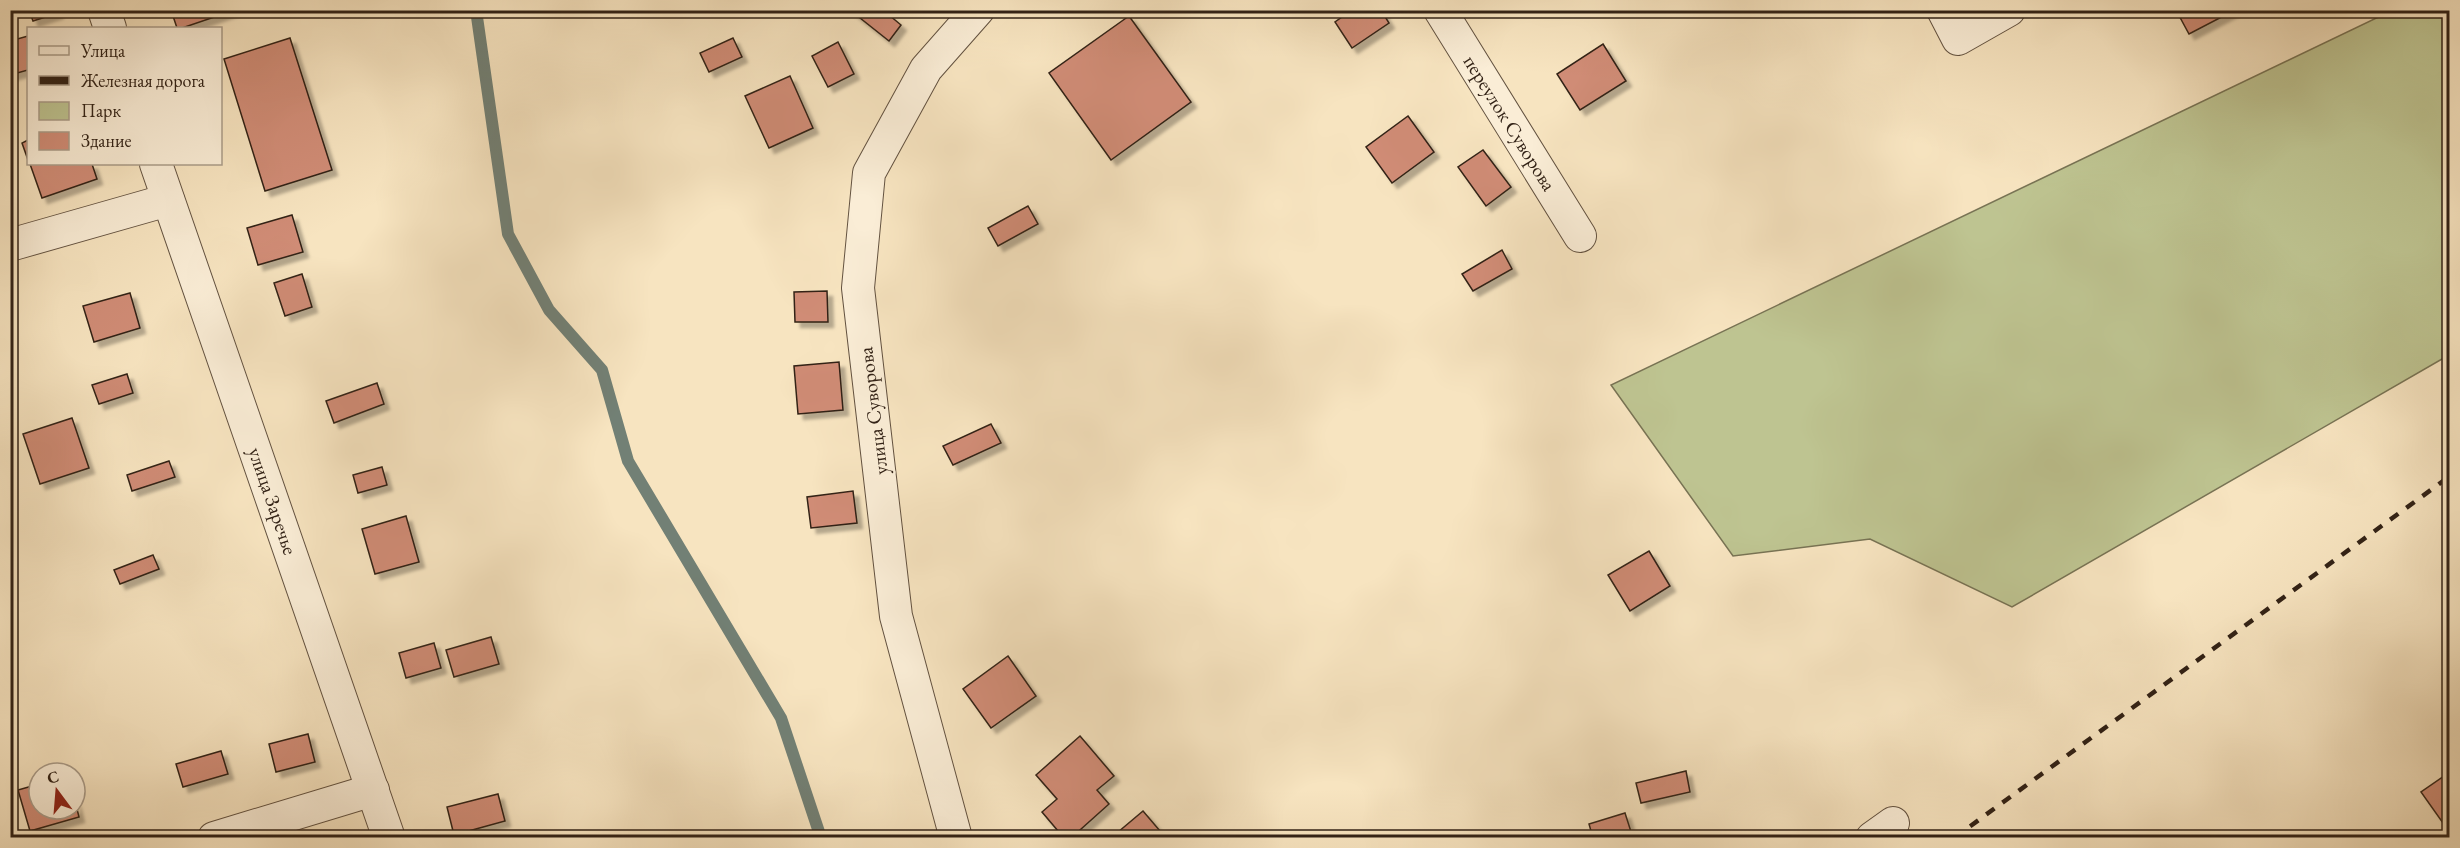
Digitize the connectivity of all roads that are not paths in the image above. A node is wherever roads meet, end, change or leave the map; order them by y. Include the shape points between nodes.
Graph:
1 (104, 10) edge
2 (978, 10) edge
3 (1440, 10) edge
4 (1943, 10) edge
5 (2009, 10) edge
6 (110, 27) edge
7 (156, 165) edge
8 (168, 200) junction
9 (1580, 236) dead end
10 (10, 245) edge
11 (373, 790) junction
12 (214, 837) edge
13 (389, 837) edge
14 (956, 837) edge

1 - 6 street
2 - 14 street, улица Суворова via 926,69 869,173 858,288 896,616
3 - 9 street, переулок Суворова
4 - 5 street via 1958,39
7 - 8 street, улица Заречье
8 - 10 street
8 - 11 street, улица Заречье
11 - 12 street
11 - 13 street, улица Заречье

